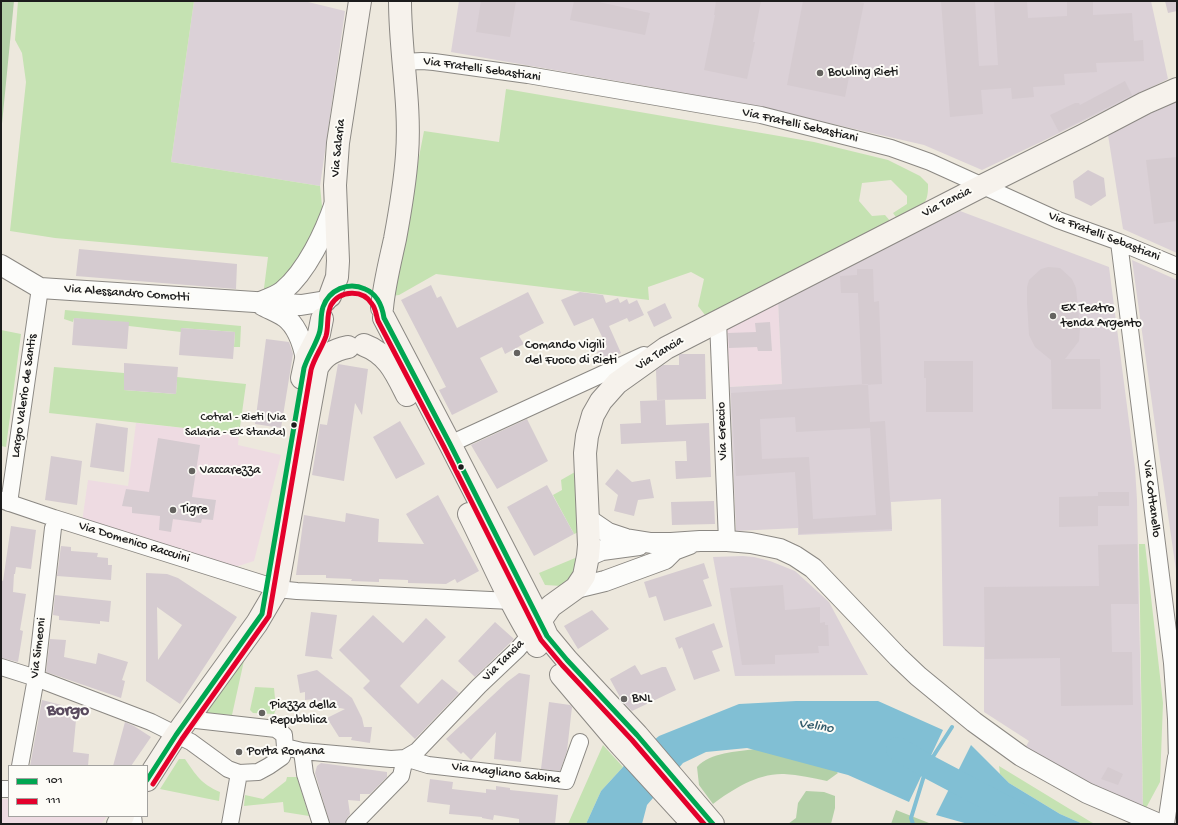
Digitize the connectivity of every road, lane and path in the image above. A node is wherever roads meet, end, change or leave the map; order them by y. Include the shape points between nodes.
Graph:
1 (360, 1) edge
2 (400, 1) edge
3 (403, 62) junction
4 (1177, 89) edge
5 (982, 186) junction
6 (336, 199) junction
7 (1119, 242) junction
8 (1, 265) edge
9 (1177, 266) edge
10 (40, 288) junction
11 (259, 303) junction
12 (326, 305) junction
13 (383, 313) junction
14 (718, 321) junction
15 (356, 346) junction
16 (666, 348) junction
17 (306, 359) junction
18 (450, 444) junction
19 (5, 501) edge
20 (589, 520) junction
21 (53, 528) dead end
22 (700, 541) junction
23 (727, 541) junction
24 (651, 543) junction
25 (588, 556) junction
26 (272, 587) junction
27 (576, 588) junction
28 (518, 595) junction
29 (535, 628) junction
30 (1, 667) edge
31 (36, 678) junction
32 (182, 727) junction
33 (580, 742) dead end
34 (285, 747) junction
35 (302, 751) junction
36 (405, 758) junction
37 (1177, 759) edge
38 (20, 765) edge
39 (239, 773) junction
40 (148, 778) edge
41 (704, 822) edge
42 (230, 824) edge
43 (322, 824) edge
44 (354, 824) edge
45 (1159, 824) edge
46 (1166, 824) edge

1 - 6 main road, Via Salaria via 338,143
2 - 3 main road
3 - 5 street, Via Fratelli Sebastiani via 434,62 528,75 762,115 891,148 930,162
3 - 13 main road via 408,118 407,158 400,215 386,278
4 - 5 main road, Via Tancia
5 - 7 street, Via Fratelli Sebastiani via 1058,220
5 - 14 main road, Via Tancia
6 - 11 street via 321,238 296,277 282,292
6 - 12 main road, Via Salaria via 338,261 336,277
7 - 9 street, Via Fratelli Sebastiani
7 - 37 street, Via Cottanello via 1172,663
8 - 10 street, Via Alessandro Comotti
10 - 11 street, Via Alessandro Comotti
10 - 19 street, Largo Valerio de Santis
11 - 12 street, Via Alessandro Comotti
11 - 17 street via 286,318 303,345
12 - 13 main road via 337,290 346,286 360,287 372,292 378,299
12 - 15 main road via 324,327 328,334 341,345
12 - 17 main road, Via Salaria via 319,334
13 - 15 main road via 382,326 378,334 371,341
13 - 18 main road
14 - 16 main road, Via Tancia
14 - 23 street, Via Greccio
15 - 26 main road, Via Salaria via 337,350 328,355 317,368
15 - 28 main road via 379,353 394,369 458,490
16 - 18 street via 637,358
16 - 20 main road, Via Tancia via 616,383 592,415 585,453
17 - 26 main road, Via Salaria
18 - 28 main road
19 - 26 street, Via Domenico Raccuini
20 - 24 street via 608,533
20 - 25 main road, Via Tancia
21 - 31 street, Via Simeoni
22 - 23 street
22 - 24 street
22 - 27 street via 674,550 665,559 605,581
23 - 45 street via 751,542 780,549 795,556 813,568 898,657 980,726 1029,761 1087,793
24 - 25 street via 602,550
25 - 27 main road, Via Tancia via 584,576
26 - 28 street, Via Domenico Raccuini via 297,591
26 - 32 main road, Via Salaria via 262,614
27 - 28 main road via 543,595
27 - 29 main road, Via Tancia via 551,606
28 - 29 main road
29 - 36 street, Via Tancia via 517,650 417,751
29 - 41 main road via 541,652 621,732
30 - 31 street
31 - 32 street via 152,722
31 - 38 street, Via Simeoni
32 - 34 street via 276,729 284,735
32 - 39 street via 191,742 228,769
32 - 40 main road, Via Salaria
33 - 36 street, Via Magliano Sabina via 566,781 428,765
34 - 35 street
34 - 39 street via 282,757 269,766 258,772
35 - 36 street
35 - 43 street via 305,774
36 - 44 street via 401,776
37 - 46 street, Via Cottanello
39 - 42 street

